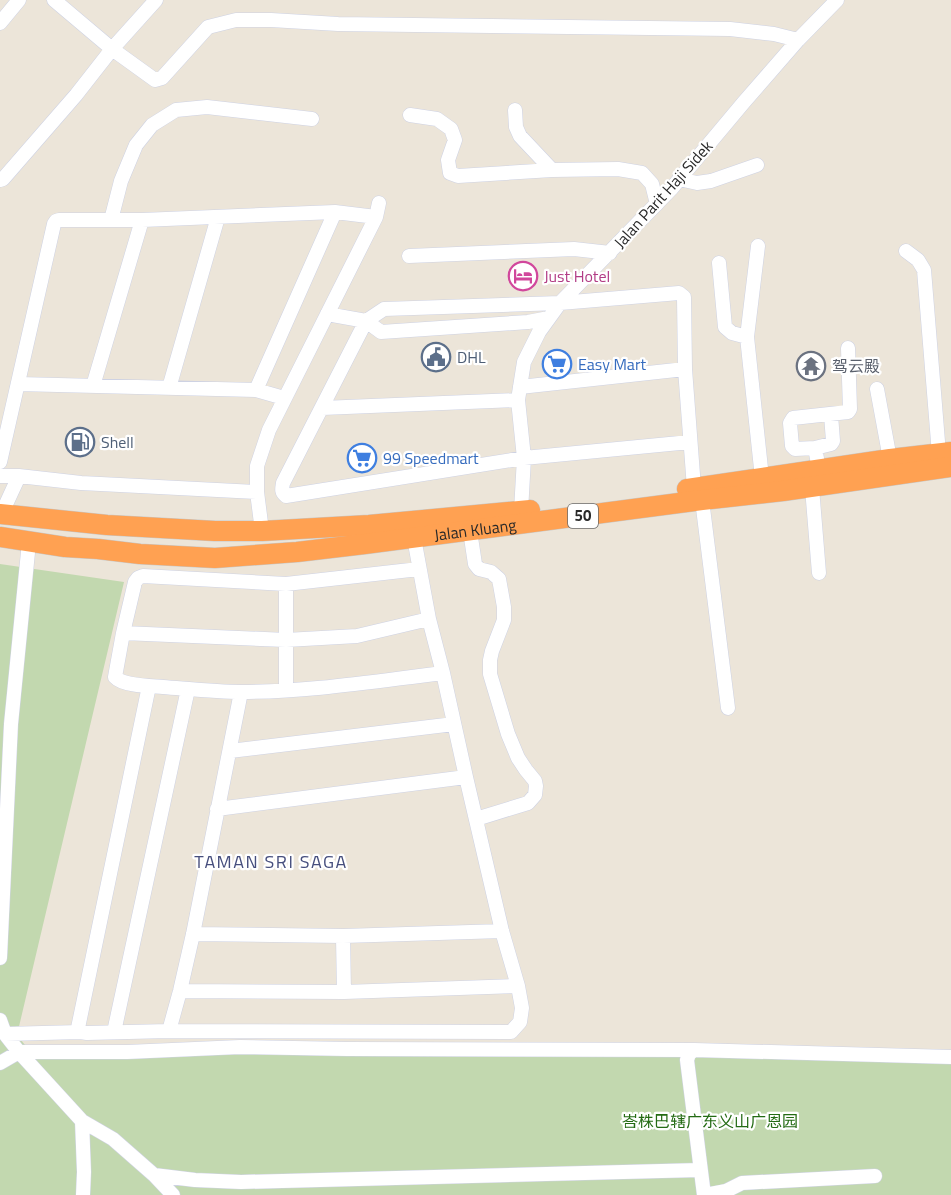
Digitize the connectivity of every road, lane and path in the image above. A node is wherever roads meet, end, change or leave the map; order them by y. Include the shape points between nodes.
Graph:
1 (20, 0) edge
2 (54, 0) edge
3 (156, 0) edge
4 (837, 0) edge
5 (0, 23) edge
6 (798, 40) junction
7 (111, 49) junction
8 (515, 110) dead end
9 (410, 115) dead end
10 (312, 118) dead end
11 (757, 165) dead end
12 (552, 170) junction
13 (679, 179) junction
14 (0, 180) edge
15 (379, 203) dead end
16 (657, 204) junction
17 (335, 212) junction
18 (218, 217) junction
19 (376, 217) junction
20 (111, 220) junction
21 (142, 220) junction
22 (758, 246) dead end
23 (906, 251) dead end
24 (610, 253) junction
25 (409, 256) dead end
26 (719, 263) dead end
27 (560, 303) junction
28 (327, 314) junction
29 (549, 318) junction
30 (366, 321) junction
31 (747, 337) junction
32 (848, 348) dead end
33 (685, 369) junction
34 (18, 384) junction
35 (93, 386) junction
36 (169, 388) junction
37 (878, 389) dead end
38 (256, 390) junction
39 (519, 394) junction
40 (284, 398) junction
41 (322, 408) junction
42 (831, 415) junction
43 (690, 442) junction
44 (815, 448) junction
45 (524, 458) junction
46 (947, 458) edge
47 (890, 459) junction
48 (0, 462) edge
49 (819, 469) junction
50 (0, 476) edge
51 (19, 476) junction
52 (762, 478) junction
53 (812, 488) junction
54 (257, 492) junction
55 (698, 494) junction
56 (521, 511) junction
57 (0, 514) edge
58 (74, 522) junction
59 (214, 531) junction
60 (262, 531) junction
61 (470, 531) junction
62 (0, 537) edge
63 (414, 538) junction
64 (29, 542) junction
65 (65, 547) junction
66 (170, 557) junction
67 (215, 558) junction
68 (419, 568) junction
69 (819, 573) dead end
70 (166, 578) junction
71 (286, 584) junction
72 (429, 619) junction
73 (123, 633) junction
74 (286, 640) junction
75 (443, 673) junction
76 (149, 686) junction
77 (188, 689) junction
78 (286, 690) junction
79 (241, 692) junction
80 (728, 708) dead end
81 (454, 724) junction
82 (230, 751) junction
83 (466, 777) junction
84 (217, 809) junction
85 (476, 819) junction
86 (502, 931) junction
87 (193, 934) junction
88 (343, 936) junction
89 (0, 958) edge
90 (518, 986) junction
91 (180, 991) junction
92 (344, 992) junction
93 (0, 1020) edge
94 (169, 1031) junction
95 (80, 1032) junction
96 (114, 1032) junction
97 (5, 1034) junction
98 (694, 1050) junction
99 (19, 1052) junction
100 (951, 1057) edge
101 (0, 1064) edge
102 (82, 1121) junction
103 (700, 1170) junction
104 (154, 1175) junction
105 (875, 1176) dead end
106 (83, 1195) edge
107 (173, 1195) edge
108 (704, 1195) edge

1 - 5 street
2 - 7 street
3 - 7 street
4 - 6 street, Jalan Parit Haji Sidek
6 - 7 street via 774,33 730,29 236,20 208,27 162,78 155,80
6 - 13 street, Jalan Parit Haji Sidek
7 - 14 street via 76,95
8 - 12 street via 520,136
9 - 12 street via 436,120 451,129 455,140 448,160 450,173 458,176
10 - 20 street via 207,107 176,110 152,125 135,145
11 - 13 street via 711,181
12 - 16 street via 618,169 642,173 652,184
13 - 16 street, Jalan Parit Haji Sidek
15 - 19 street
16 - 24 street, Jalan Parit Haji Sidek
17 - 18 street
17 - 19 street
17 - 38 street
18 - 21 street
18 - 36 street
19 - 28 street
20 - 21 street
20 - 34 street via 59,220 54,224
21 - 35 street
22 - 31 street
23 - 46 street via 924,270
24 - 25 street via 574,249
24 - 27 street, Jalan Parit Haji Sidek
26 - 31 street via 726,327
27 - 29 street, Jalan Parit Haji Sidek
27 - 30 street via 384,309
27 - 33 street via 679,294 684,297
28 - 30 street
28 - 40 street
29 - 30 street via 381,332
29 - 39 street, Jalan Parit Haji Sidek via 524,362
30 - 41 street
31 - 52 street
32 - 42 street via 850,409
33 - 39 street
33 - 43 street
34 - 35 street
34 - 48 street
35 - 36 street
36 - 38 street
37 - 47 street
38 - 40 street
39 - 41 street
39 - 45 street, Jalan Parit Haji Sidek
40 - 54 street via 257,466
41 - 45 street via 283,483 286,496
42 - 44 street via 833,441
42 - 44 street via 793,418 790,423 795,449
43 - 45 street
43 - 55 street
44 - 49 street
45 - 56 street, Jalan Parit Haji Sidek
46 - 47 highway, Jalan Kluang / 50
46 - 53 highway, Jalan Kluang / 50
47 - 49 highway, Jalan Kluang / 50
49 - 52 highway, Jalan Kluang / 50
50 - 51 street
51 - 54 street via 92,484
51 - 57 street
52 - 55 highway, Jalan Kluang / 50
53 - 55 highway, Jalan Kluang / 50
53 - 69 street
54 - 60 street
55 - 56 highway, Jalan Kluang / 50
55 - 61 highway, Jalan Kluang / 50
55 - 80 street
56 - 60 highway, Jalan Kluang / 50
57 - 58 highway, Jalan Kluang / 50
58 - 59 highway, Jalan Kluang / 50
58 - 65 highway via 87,530 86,535
59 - 60 highway, Jalan Kluang / 50
59 - 67 highway via 204,536 199,549
61 - 63 highway, Jalan Kluang / 50
61 - 85 street via 475,564 499,579 504,607 490,674 508,734 536,786 528,803
62 - 64 highway, Jalan Kluang / 50
63 - 67 highway, Jalan Kluang / 50
63 - 68 street
64 - 65 highway, Jalan Kluang / 50
64 - 89 street via 11,724
65 - 66 highway, Jalan Kluang / 50
66 - 67 highway, Jalan Kluang / 50
66 - 70 street
68 - 71 street
68 - 72 street
70 - 71 street
70 - 73 street via 138,578
71 - 74 street
72 - 74 street via 357,636
72 - 75 street
73 - 74 street
73 - 76 street via 115,677
74 - 78 street
75 - 78 street
75 - 81 street
76 - 77 street
76 - 95 street
77 - 79 street
77 - 96 street
78 - 79 street
79 - 82 street
81 - 82 street
81 - 83 street
82 - 84 street
83 - 84 street
83 - 85 street
84 - 87 street
85 - 86 street
86 - 88 street
86 - 90 street
87 - 88 street
87 - 91 street
88 - 92 street
90 - 92 street
90 - 94 street via 520,1022 511,1032
91 - 92 street
91 - 94 street
93 - 97 street
94 - 96 street
95 - 96 street
95 - 97 street
97 - 99 street
98 - 99 street via 240,1047
98 - 100 street
98 - 103 street via 687,1060
99 - 101 street
99 - 102 street
102 - 104 street via 113,1139
102 - 106 street
103 - 104 street via 241,1182
103 - 108 street
104 - 107 street
105 - 108 street via 742,1183

